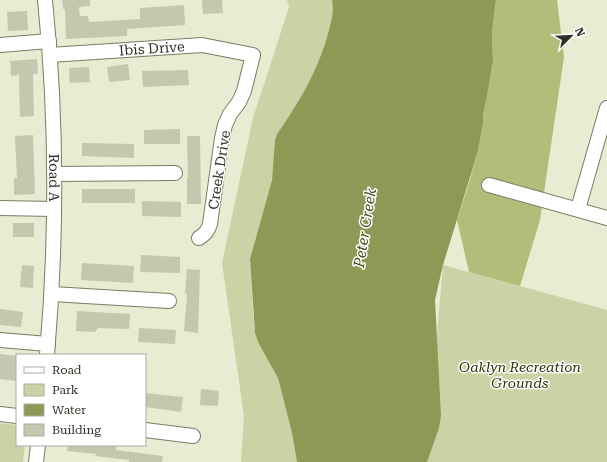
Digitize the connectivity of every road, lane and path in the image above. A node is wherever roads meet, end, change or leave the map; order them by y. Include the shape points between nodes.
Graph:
1 (45, 0) edge
2 (49, 41) junction
3 (0, 45) edge
4 (50, 55) junction
5 (253, 55) joint
6 (607, 108) edge
7 (175, 173) dead end
8 (54, 174) junction
9 (489, 185) dead end
10 (0, 208) edge
11 (54, 209) junction
12 (578, 209) junction
13 (607, 218) edge
14 (199, 238) dead end
15 (52, 294) junction
16 (169, 301) dead end
17 (0, 340) edge
18 (48, 350) edge
19 (0, 414) edge
20 (16, 416) edge
21 (146, 430) edge
22 (193, 436) dead end
23 (38, 446) edge
24 (36, 462) edge

1 - 2 street, Road A
2 - 3 street
2 - 4 street, Road A
4 - 5 street, Ibis Drive via 202,45
4 - 8 street, Road A
5 - 14 street, Creek Drive via 244,91 225,125 210,224 204,235
6 - 12 street
7 - 8 street
8 - 11 street, Road A
9 - 12 street
10 - 11 street
11 - 15 street, Road A
12 - 13 street
15 - 16 street
15 - 18 street, Road A
17 - 18 street
19 - 20 street
21 - 22 street
23 - 24 street

